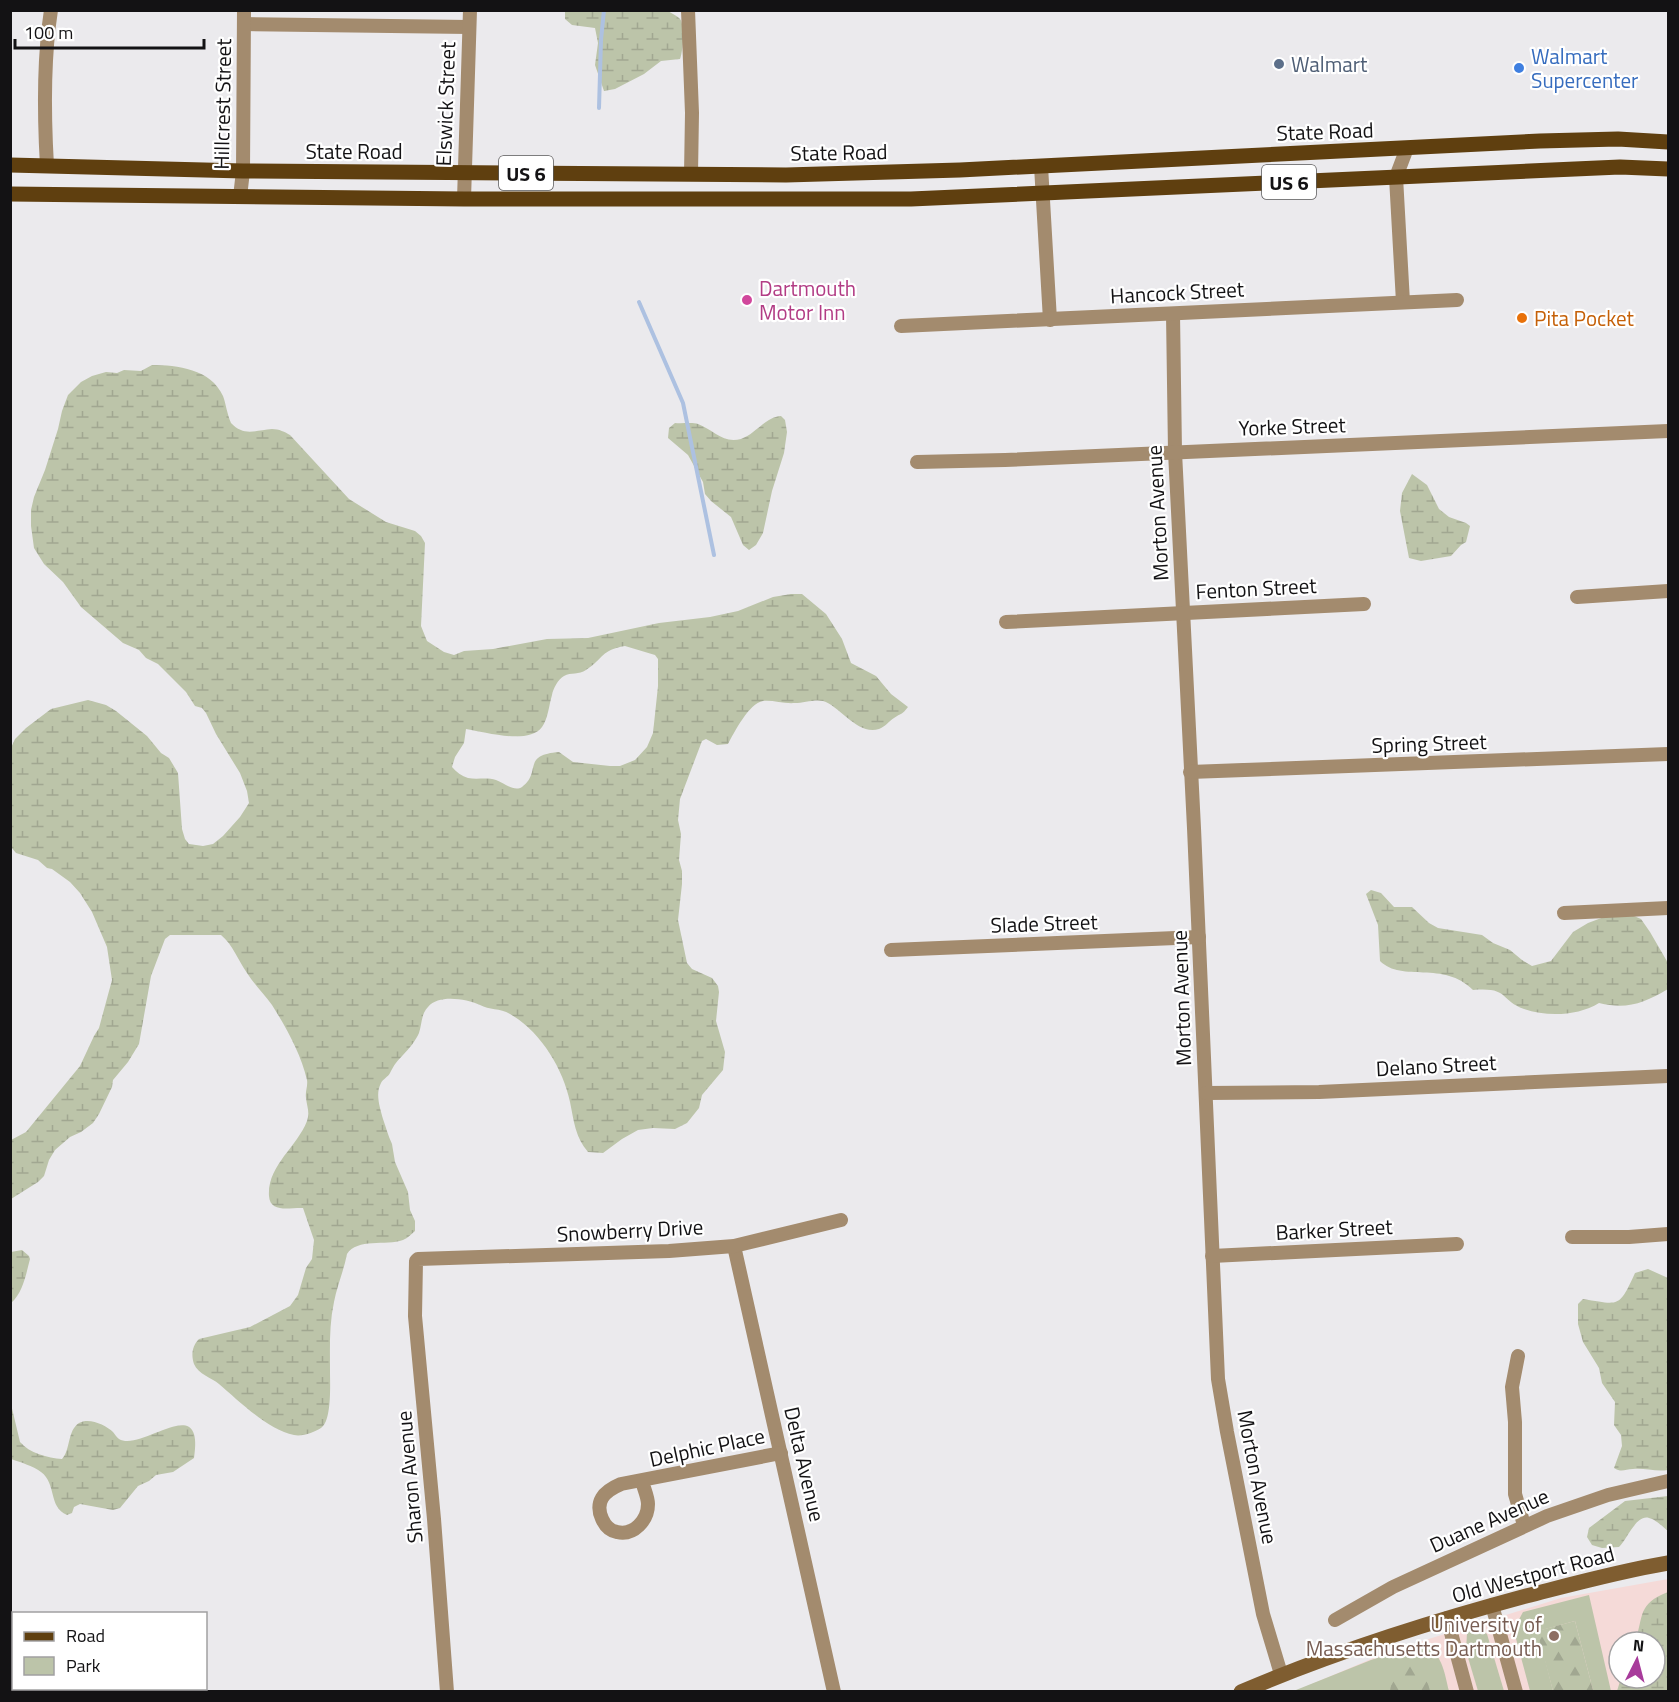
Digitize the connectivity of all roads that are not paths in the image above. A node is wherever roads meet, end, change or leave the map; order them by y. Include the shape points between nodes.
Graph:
1 (51, 10) edge
2 (470, 10) edge
3 (688, 10) edge
4 (244, 17) edge
5 (469, 27) junction
6 (1668, 142) edge
7 (1407, 148) junction
8 (10, 165) edge
9 (47, 166) junction
10 (1041, 166) junction
11 (1668, 169) edge
12 (243, 171) junction
13 (464, 173) junction
14 (691, 174) junction
15 (1396, 177) junction
16 (10, 194) edge
17 (1043, 194) junction
18 (240, 197) junction
19 (464, 199) junction
20 (1457, 300) dead end
21 (1403, 302) junction
22 (1173, 314) junction
23 (1050, 320) junction
24 (900, 326) dead end
25 (1668, 431) edge
26 (1175, 452) junction
27 (916, 462) dead end
28 (1668, 591) edge
29 (1577, 597) dead end
30 (1364, 604) dead end
31 (1184, 613) junction
32 (1006, 622) dead end
33 (1668, 754) edge
34 (1190, 772) junction
35 (1668, 908) edge
36 (1564, 913) dead end
37 (1199, 937) junction
38 (891, 950) dead end
39 (1668, 1076) edge
40 (1206, 1093) junction
41 (841, 1220) dead end
42 (1668, 1234) edge
43 (1572, 1237) dead end
44 (734, 1245) junction
45 (1457, 1245) dead end
46 (1212, 1256) junction
47 (418, 1259) joint
48 (1518, 1356) dead end
49 (781, 1453) junction
50 (642, 1481) dead end
51 (1668, 1481) edge
52 (1524, 1525) junction
53 (1668, 1563) edge
54 (1492, 1605) junction
55 (1447, 1618) junction
56 (1335, 1620) dead end
57 (1281, 1674) junction
58 (447, 1692) edge
59 (834, 1692) edge
60 (1241, 1692) edge
61 (1467, 1692) edge
62 (1516, 1692) edge

1 - 9 street via 45,118
2 - 5 street, Elswick Street
3 - 14 street
4 - 5 street
4 - 12 street, Hillcrest Street
5 - 13 street, Elswick Street
6 - 7 main road, State Road / US 6 via 1618,139
7 - 10 main road, State Road / US 6
7 - 15 street
8 - 9 main road, State Road / US 6
9 - 12 main road, State Road / US 6
10 - 14 main road, State Road / US 6
10 - 17 street
11 - 15 main road, US 6 via 1620,166
12 - 13 main road, State Road / US 6
12 - 18 street, Hillcrest Street
13 - 14 main road, State Road / US 6
13 - 19 street, Elswick Street
15 - 17 main road, US 6
15 - 21 street
16 - 18 main road, US 6
17 - 19 main road, US 6 via 911,199
17 - 23 street
18 - 19 main road, US 6
20 - 21 street, Hancock Street
21 - 22 street, Hancock Street
22 - 23 street, Hancock Street
22 - 26 street, Morton Avenue
23 - 24 street, Hancock Street
25 - 26 street, Yorke Street
26 - 27 street, Yorke Street
26 - 31 street, Morton Avenue
28 - 29 street
30 - 31 street, Fenton Street
31 - 32 street, Fenton Street
31 - 34 street, Morton Avenue
33 - 34 street, Spring Street
34 - 37 street, Morton Avenue
35 - 36 street
37 - 38 street, Slade Street
37 - 40 street, Morton Avenue
39 - 40 street, Delano Street via 1319,1092
40 - 46 street, Morton Avenue
41 - 44 street, Snowberry Drive
42 - 43 street
44 - 47 street, Snowberry Drive
44 - 49 street, Delta Avenue
45 - 46 street, Barker Street
46 - 57 street, Morton Avenue via 1218,1379 1263,1614
47 - 58 street, Sharon Avenue via 415,1316
48 - 52 street via 1512,1387 1515,1494
49 - 50 street, Delphic Place
49 - 59 street, Delta Avenue
51 - 52 street, Duane Avenue via 1578,1504
52 - 56 street, Duane Avenue via 1393,1587
53 - 54 main road, Old Westport Road
54 - 55 main road, Old Westport Road
54 - 62 street
55 - 57 main road, Old Westport Road
55 - 61 street
57 - 60 main road, Old Westport Road

